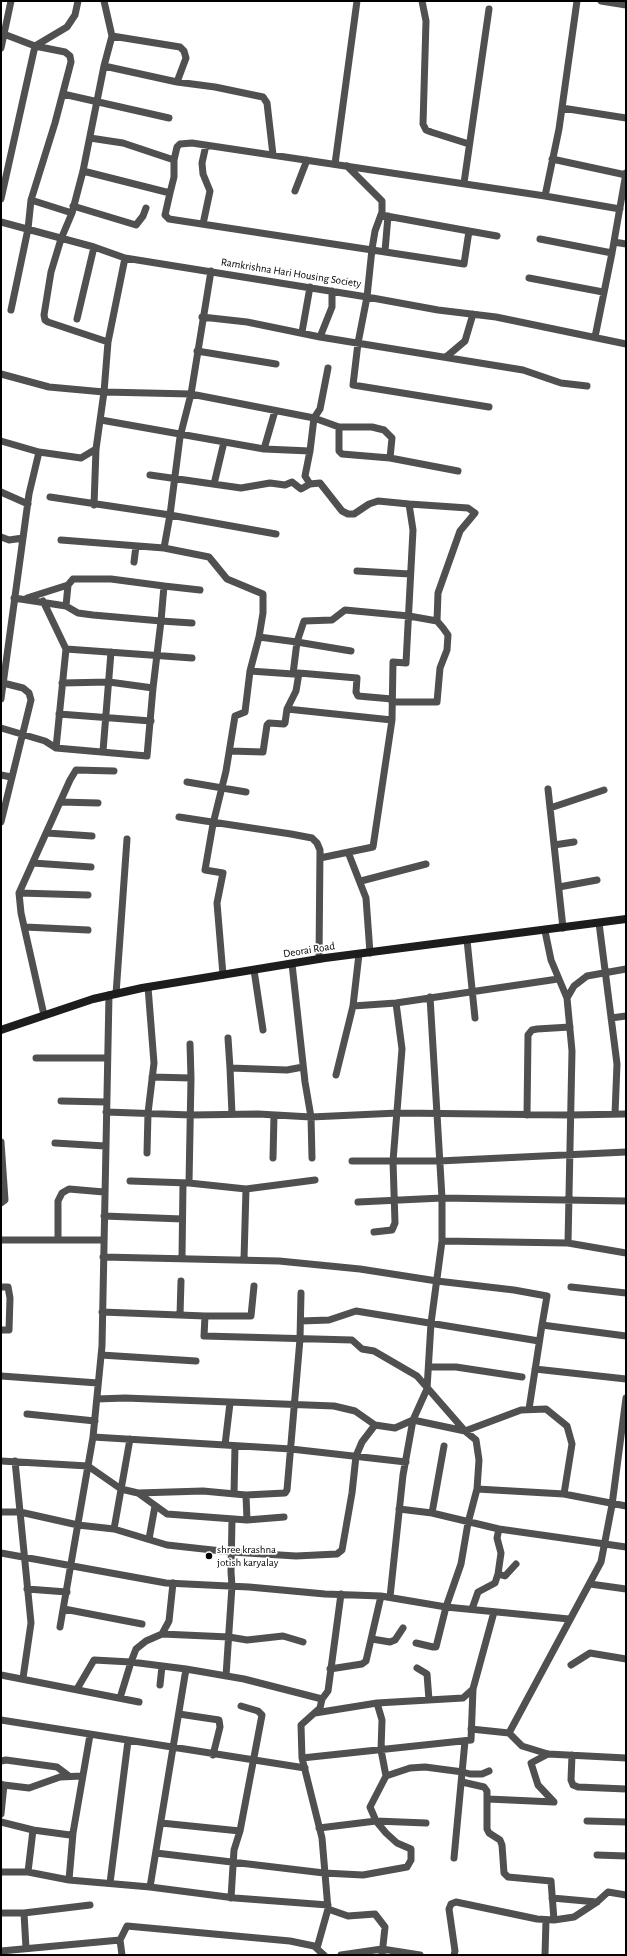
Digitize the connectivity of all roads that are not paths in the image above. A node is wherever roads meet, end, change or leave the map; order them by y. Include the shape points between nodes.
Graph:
1 (11, 1) edge
2 (78, 1) edge
3 (104, 1) edge
4 (357, 1) edge
5 (422, 1) edge
6 (577, 1) edge
7 (601, 1) edge
8 (626, 5) edge
9 (489, 9) dead end
10 (3, 33) edge
11 (112, 36) junction
12 (35, 46) junction
13 (1, 48) edge
14 (104, 66) junction
15 (177, 82) junction
16 (63, 94) junction
17 (98, 101) junction
18 (562, 108) junction
19 (169, 118) dead end
20 (626, 118) edge
21 (90, 138) junction
22 (469, 144) junction
23 (206, 145) junction
24 (273, 155) junction
25 (552, 159) junction
26 (174, 160) junction
27 (307, 160) junction
28 (335, 164) junction
29 (347, 166) junction
30 (83, 171) junction
31 (626, 174) edge
32 (464, 183) junction
33 (295, 190) dead end
34 (170, 193) junction
35 (545, 196) junction
36 (1, 199) edge
37 (31, 200) junction
38 (146, 208) dead end
39 (72, 209) junction
40 (620, 209) junction
41 (385, 216) junction
42 (1, 222) edge
43 (203, 224) junction
44 (28, 229) junction
45 (470, 231) junction
46 (497, 236) dead end
47 (60, 239) junction
48 (540, 239) dead end
49 (614, 242) junction
50 (626, 244) edge
51 (94, 247) junction
52 (372, 249) junction
53 (385, 251) junction
54 (612, 253) junction
55 (125, 258) junction
56 (211, 271) junction
57 (529, 278) dead end
58 (310, 287) junction
59 (332, 291) junction
60 (603, 292) junction
61 (367, 297) junction
62 (11, 310) dead end
63 (473, 314) junction
64 (202, 317) junction
65 (77, 319) dead end
66 (302, 332) junction
67 (320, 337) junction
68 (595, 337) junction
69 (108, 342) junction
70 (358, 343) junction
71 (626, 344) edge
72 (197, 351) junction
73 (446, 357) junction
74 (276, 364) dead end
75 (328, 368) dead end
76 (1, 374) edge
77 (587, 386) dead end
78 (104, 392) junction
79 (191, 394) junction
80 (489, 407) dead end
81 (275, 411) junction
82 (314, 418) junction
83 (101, 420) junction
84 (339, 427) junction
85 (181, 433) junction
86 (1, 441) edge
87 (224, 442) junction
88 (96, 449) junction
89 (264, 449) junction
90 (310, 451) junction
91 (39, 452) junction
92 (390, 458) junction
93 (458, 471) dead end
94 (150, 475) dead end
95 (174, 479) junction
96 (214, 484) junction
97 (310, 484) junction
98 (1, 492) edge
99 (50, 497) dead end
100 (28, 504) junction
101 (409, 504) junction
102 (94, 505) junction
103 (170, 515) junction
104 (276, 534) dead end
105 (1, 537) edge
106 (23, 538) junction
107 (61, 540) dead end
108 (136, 546) junction
109 (164, 548) junction
110 (134, 562) dead end
111 (357, 571) dead end
112 (410, 574) junction
113 (68, 585) junction
114 (164, 586) junction
115 (200, 590) dead end
116 (14, 598) junction
117 (22, 599) junction
118 (43, 601) junction
119 (66, 606) junction
120 (409, 616) junction
121 (161, 621) junction
122 (437, 621) junction
123 (192, 623) dead end
124 (259, 637) junction
125 (297, 642) junction
126 (66, 649) junction
127 (111, 652) junction
128 (351, 652) dead end
129 (157, 655) junction
130 (192, 658) dead end
131 (3, 670) edge
132 (250, 672) junction
133 (296, 674) junction
134 (62, 682) junction
135 (109, 682) junction
136 (4, 683) junction
137 (153, 688) junction
138 (1, 699) edge
139 (392, 700) junction
140 (287, 709) junction
141 (59, 714) junction
142 (106, 717) junction
143 (392, 720) junction
144 (151, 721) junction
145 (1, 728) edge
146 (22, 734) junction
147 (56, 748) junction
148 (230, 751) junction
149 (103, 752) junction
150 (114, 772) dead end
151 (1, 775) edge
152 (11, 777) junction
153 (187, 782) dead end
154 (222, 787) junction
155 (548, 789) dead end
156 (604, 790) dead end
157 (246, 792) dead end
158 (60, 802) junction
159 (98, 803) dead end
160 (550, 808) junction
161 (179, 817) dead end
162 (1, 822) edge
163 (213, 824) junction
164 (47, 833) junction
165 (92, 836) dead end
166 (127, 839) dead end
167 (574, 842) dead end
168 (554, 845) junction
169 (348, 852) junction
170 (320, 858) junction
171 (33, 863) junction
172 (426, 864) dead end
173 (91, 867) dead end
174 (597, 880) dead end
175 (361, 881) junction
176 (559, 887) junction
177 (19, 893) junction
178 (88, 895) dead end
179 (626, 920) edge
180 (599, 923) junction
181 (25, 928) junction
182 (563, 928) junction
183 (88, 930) dead end
184 (545, 931) junction
185 (467, 940) junction
186 (370, 953) junction
187 (359, 954) junction
188 (319, 959) junction
189 (292, 964) junction
190 (626, 969) edge
191 (254, 970) junction
192 (605, 973) junction
193 (223, 975) junction
194 (558, 979) junction
195 (148, 987) junction
196 (472, 991) junction
197 (112, 995) junction
198 (430, 998) junction
199 (567, 998) junction
200 (396, 1003) junction
201 (352, 1006) junction
202 (44, 1016) junction
203 (626, 1016) edge
204 (475, 1018) dead end
205 (611, 1018) junction
206 (570, 1027) junction
207 (1, 1030) edge
208 (263, 1030) dead end
209 (228, 1038) dead end
210 (190, 1044) dead end
211 (36, 1058) dead end
212 (107, 1058) junction
213 (303, 1067) junction
214 (230, 1068) junction
215 (336, 1075) dead end
216 (152, 1077) junction
217 (191, 1078) junction
218 (61, 1101) dead end
219 (106, 1102) junction
220 (106, 1112) junction
221 (148, 1113) junction
222 (398, 1113) junction
223 (437, 1113) junction
224 (232, 1114) junction
225 (616, 1114) junction
226 (626, 1114) edge
227 (191, 1115) junction
228 (274, 1115) junction
229 (527, 1115) junction
230 (570, 1115) junction
231 (311, 1117) junction
232 (1, 1142) edge
233 (55, 1143) dead end
234 (105, 1146) junction
235 (626, 1152) edge
236 (2, 1153) edge
237 (147, 1153) dead end
238 (569, 1155) junction
239 (273, 1158) dead end
240 (312, 1158) dead end
241 (439, 1160) junction
242 (352, 1161) dead end
243 (393, 1161) junction
244 (315, 1180) dead end
245 (130, 1181) dead end
246 (186, 1183) junction
247 (246, 1189) junction
248 (104, 1192) junction
249 (442, 1198) junction
250 (568, 1200) junction
251 (394, 1201) junction
252 (626, 1201) edge
253 (358, 1202) dead end
254 (1, 1203) edge
255 (104, 1216) junction
256 (182, 1219) junction
257 (374, 1232) dead end
258 (1, 1240) edge
259 (58, 1240) junction
260 (103, 1240) junction
261 (442, 1241) junction
262 (568, 1243) junction
263 (626, 1253) edge
264 (103, 1257) junction
265 (182, 1258) junction
266 (244, 1259) junction
267 (181, 1281) dead end
268 (437, 1281) junction
269 (254, 1286) dead end
270 (1, 1287) edge
271 (571, 1287) dead end
272 (301, 1293) dead end
273 (626, 1293) edge
274 (102, 1312) junction
275 (180, 1315) junction
276 (205, 1316) junction
277 (301, 1322) junction
278 (431, 1323) junction
279 (542, 1325) junction
280 (1, 1330) edge
281 (626, 1336) edge
282 (300, 1339) junction
283 (540, 1341) junction
284 (101, 1355) junction
285 (196, 1361) dead end
286 (429, 1367) junction
287 (535, 1369) junction
288 (1, 1376) edge
289 (522, 1377) dead end
290 (626, 1379) edge
291 (98, 1383) junction
292 (427, 1389) junction
293 (626, 1398) edge
294 (97, 1400) junction
295 (230, 1403) junction
296 (293, 1405) junction
297 (529, 1410) junction
298 (27, 1414) dead end
299 (625, 1417) edge
300 (413, 1420) junction
301 (95, 1421) junction
302 (375, 1425) junction
303 (465, 1431) junction
304 (93, 1437) junction
305 (130, 1439) junction
306 (225, 1445) junction
307 (235, 1446) junction
308 (444, 1446) dead end
309 (291, 1450) junction
310 (618, 1455) junction
311 (356, 1456) junction
312 (626, 1457) edge
313 (1, 1461) edge
314 (15, 1461) junction
315 (406, 1462) junction
316 (88, 1466) junction
317 (121, 1488) junction
318 (477, 1489) junction
319 (138, 1493) junction
320 (234, 1494) junction
321 (564, 1494) junction
322 (246, 1496) junction
323 (612, 1505) junction
324 (155, 1506) junction
325 (626, 1506) edge
326 (399, 1509) junction
327 (1, 1512) edge
328 (20, 1512) junction
329 (432, 1514) junction
330 (284, 1518) dead end
331 (232, 1519) junction
332 (247, 1520) junction
333 (468, 1523) junction
334 (78, 1525) junction
335 (114, 1529) junction
336 (499, 1529) junction
337 (150, 1539) junction
338 (604, 1545) junction
339 (626, 1547) edge
340 (231, 1552) junction
341 (1, 1553) edge
342 (24, 1557) junction
343 (516, 1564) dead end
344 (71, 1566) junction
345 (498, 1574) junction
346 (173, 1583) junction
347 (590, 1584) junction
348 (232, 1586) junction
349 (27, 1589) junction
350 (626, 1589) edge
351 (67, 1592) junction
352 (341, 1594) junction
353 (381, 1596) junction
354 (390, 1597) junction
355 (446, 1607) junction
356 (64, 1609) junction
357 (472, 1609) junction
358 (494, 1612) junction
359 (569, 1619) junction
360 (142, 1624) dead end
361 (60, 1627) dead end
362 (403, 1628) dead end
363 (162, 1634) junction
364 (229, 1637) junction
365 (372, 1639) junction
366 (302, 1642) dead end
367 (416, 1643) dead end
368 (626, 1658) edge
369 (131, 1662) junction
370 (571, 1665) dead end
371 (162, 1666) junction
372 (417, 1668) dead end
373 (186, 1669) junction
374 (330, 1669) junction
375 (1, 1675) edge
376 (226, 1676) junction
377 (23, 1678) junction
378 (160, 1685) dead end
379 (77, 1689) junction
380 (473, 1689) junction
381 (120, 1698) junction
382 (322, 1699) junction
383 (428, 1700) junction
384 (139, 1702) dead end
385 (377, 1703) junction
386 (241, 1706) dead end
387 (315, 1713) junction
388 (179, 1714) junction
389 (1, 1720) edge
390 (471, 1729) junction
391 (509, 1733) junction
392 (90, 1735) junction
393 (128, 1741) junction
394 (465, 1741) junction
395 (174, 1748) junction
396 (381, 1750) junction
397 (548, 1754) junction
398 (213, 1755) junction
399 (572, 1755) junction
400 (302, 1758) junction
401 (626, 1758) edge
402 (1, 1761) edge
403 (253, 1761) junction
404 (305, 1768) junction
405 (489, 1771) dead end
406 (462, 1772) junction
407 (69, 1776) junction
408 (82, 1776) junction
409 (386, 1776) junction
410 (462, 1782) junction
411 (3, 1784) edge
412 (626, 1789) edge
413 (488, 1799) junction
414 (1, 1814) edge
415 (376, 1821) junction
416 (587, 1821) dead end
417 (1, 1822) edge
418 (626, 1822) edge
419 (161, 1823) junction
420 (426, 1823) dead end
421 (319, 1828) junction
422 (33, 1830) junction
423 (240, 1831) junction
424 (73, 1833) junction
425 (156, 1852) junction
426 (597, 1855) dead end
427 (626, 1856) edge
428 (454, 1858) dead end
429 (234, 1863) junction
430 (1, 1872) edge
431 (28, 1872) junction
432 (324, 1873) junction
433 (69, 1880) junction
434 (110, 1883) junction
435 (150, 1887) junction
436 (626, 1895) edge
437 (231, 1898) junction
438 (552, 1898) junction
439 (597, 1902) junction
440 (90, 1906) dead end
441 (328, 1907) junction
442 (1, 1913) edge
443 (24, 1913) junction
444 (546, 1920) junction
445 (554, 1920) junction
446 (120, 1940) junction
447 (26, 1948) junction
448 (317, 1948) junction
449 (1, 1951) edge
450 (382, 1952) edge
451 (122, 1955) edge
452 (324, 1955) edge
453 (341, 1955) edge
454 (420, 1955) edge
455 (454, 1955) edge
456 (545, 1955) edge

1 - 10 street
2 - 12 street via 75,15 67,27
3 - 11 street
4 - 28 street
5 - 22 street via 426,21 423,124 426,130
6 - 18 street
7 - 8 street
9 - 22 street
10 - 12 street
10 - 13 street
11 - 14 street
11 - 15 street via 180,47 186,58
12 - 16 street via 65,52 70,56 71,62
12 - 36 street
14 - 15 street
14 - 17 street
15 - 24 street via 215,87 263,98 267,102
16 - 17 street
16 - 37 street
17 - 19 street
17 - 21 street
18 - 20 street
18 - 25 street
21 - 26 street via 123,143
21 - 30 street
22 - 32 street
23 - 24 street
23 - 26 street via 180,144
23 - 43 street via 202,163 203,174 210,191
24 - 27 street
25 - 31 street
25 - 35 street
26 - 34 street via 174,177
27 - 28 street
27 - 33 street
28 - 29 street
29 - 32 street
29 - 41 street via 382,201
30 - 34 street
30 - 39 street
31 - 40 street
32 - 35 street
34 - 43 street via 166,218
35 - 40 street
37 - 39 street
37 - 44 street
38 - 39 street via 136,225
39 - 47 street
40 - 49 street
41 - 45 street
41 - 52 street via 375,231
41 - 53 street
42 - 44 street, Ramkrishna Hari Housing Society
43 - 52 street
44 - 47 street, Ramkrishna Hari Housing Society
44 - 62 street
45 - 46 street
45 - 53 street via 465,262 462,265
47 - 51 street, Ramkrishna Hari Housing Society
47 - 69 street via 44,309 45,320
48 - 54 street
49 - 50 street
49 - 54 street
51 - 55 street, Ramkrishna Hari Housing Society
51 - 65 street
52 - 53 street
52 - 61 street
54 - 60 street
55 - 56 street, Ramkrishna Hari Housing Society
55 - 69 street
56 - 58 street, Ramkrishna Hari Housing Society
56 - 64 street
57 - 60 street
58 - 59 street, Ramkrishna Hari Housing Society
58 - 66 street
59 - 61 street, Ramkrishna Hari Housing Society
59 - 67 street via 332,307
60 - 68 street
61 - 63 street
61 - 70 street, Ramkrishna Hari Housing Society
63 - 68 street
63 - 73 street via 465,341
64 - 66 street
64 - 72 street
66 - 67 street
67 - 70 street
68 - 71 street
69 - 78 street
70 - 73 street
70 - 80 street, Ramkrishna Hari Housing Society via 352,385
72 - 74 street
72 - 79 street
73 - 77 street via 523,370 560,383
75 - 82 street via 320,409
76 - 78 street via 49,387
78 - 79 street
78 - 83 street
79 - 81 street
79 - 85 street
81 - 82 street
81 - 89 street
82 - 84 street
82 - 90 street
83 - 85 street
83 - 88 street
84 - 92 street via 339,451 342,454
84 - 92 street via 372,427 384,430 392,438
85 - 87 street
85 - 95 street
86 - 91 street
87 - 89 street
87 - 96 street
88 - 91 street via 81,458
88 - 102 street
89 - 90 street
90 - 97 street via 305,476
91 - 100 street
92 - 93 street
94 - 95 street
95 - 96 street
95 - 103 street
96 - 97 street via 242,488 270,483 285,485 292,482 302,489
97 - 101 street via 320,483 332,500 348,514 354,514 378,501
98 - 100 street
99 - 102 street
100 - 106 street
101 - 112 street via 413,530
101 - 122 street via 468,508 475,513 460,531 438,593
102 - 103 street
103 - 104 street
103 - 109 street
105 - 106 street via 9,540
106 - 116 street
107 - 108 street
108 - 109 street
108 - 110 street
109 - 124 street via 209,557 227,579 263,594
111 - 112 street
112 - 120 street
113 - 114 street via 73,579 103,579
113 - 117 street
113 - 119 street
114 - 115 street
114 - 121 street
116 - 117 street
116 - 131 street
117 - 118 street
118 - 119 street
118 - 126 street
119 - 121 street via 78,613
120 - 122 street
120 - 125 street via 346,610 332,620 304,621
120 - 139 street via 406,664 394,662
121 - 123 street
121 - 129 street
122 - 139 street via 448,635 447,650 440,668 437,702
124 - 125 street
124 - 132 street
125 - 128 street
125 - 133 street
126 - 127 street
126 - 134 street
127 - 129 street
127 - 135 street
129 - 130 street
129 - 137 street
131 - 136 street
132 - 133 street
132 - 148 street via 245,712 235,716
133 - 139 street via 356,678 358,696
133 - 140 street via 296,691
134 - 135 street
134 - 141 street
135 - 137 street
135 - 142 street
136 - 138 street
136 - 146 street via 23,688 29,693 31,700
137 - 144 street
139 - 143 street
140 - 143 street
140 - 148 street via 284,724 267,725 263,752
141 - 142 street
141 - 147 street
142 - 144 street
142 - 149 street
143 - 169 street via 373,847
144 - 149 street via 147,756
145 - 146 street
146 - 147 street via 45,741
146 - 152 street
147 - 149 street
148 - 154 street
150 - 158 street via 76,770
151 - 152 street
152 - 162 street
153 - 154 street
154 - 157 street
154 - 163 street
155 - 160 street
156 - 160 street
158 - 159 street
158 - 164 street
160 - 168 street
161 - 163 street
163 - 170 street via 312,838 320,850
163 - 193 street via 205,870 224,873 217,903
164 - 165 street
164 - 171 street
166 - 197 street
167 - 168 street
168 - 176 street
169 - 170 street
169 - 175 street
170 - 188 street
171 - 173 street
171 - 177 street
172 - 175 street
174 - 176 street
175 - 186 street via 366,898
176 - 182 street
177 - 178 street
177 - 181 street
179 - 180 street, Deorai Road
180 - 182 street, Deorai Road
180 - 192 street
181 - 183 street
181 - 202 street
182 - 184 street, Deorai Road
184 - 185 street, Deorai Road
184 - 194 street
185 - 186 street, Deorai Road
185 - 196 street
186 - 187 street, Deorai Road
187 - 188 street, Deorai Road
187 - 201 street
188 - 189 street, Deorai Road
189 - 191 street, Deorai Road
189 - 213 street
190 - 192 street
191 - 193 street, Deorai Road
191 - 208 street
192 - 199 street via 587,976 574,986
192 - 205 street
193 - 195 street, Deorai Road
194 - 196 street
194 - 199 street
195 - 197 street, Deorai Road
195 - 216 street via 154,1063
196 - 198 street
196 - 204 street
197 - 202 street, Deorai Road
197 - 212 street
198 - 200 street
198 - 223 street
199 - 206 street
200 - 201 street
200 - 222 street via 402,1049
201 - 215 street
202 - 207 street, Deorai Road
203 - 205 street
205 - 225 street via 617,1064
206 - 229 street via 537,1029 528,1035
206 - 230 street
209 - 214 street
210 - 217 street
211 - 212 street
212 - 219 street
213 - 214 street via 287,1070
213 - 231 street
214 - 224 street
216 - 217 street
216 - 221 street
217 - 227 street
218 - 219 street
219 - 220 street
220 - 221 street
220 - 234 street
221 - 227 street
221 - 237 street
222 - 223 street
222 - 231 street
222 - 243 street
223 - 229 street
223 - 241 street
224 - 227 street
224 - 228 street
225 - 226 street
225 - 230 street
227 - 246 street
228 - 231 street
228 - 239 street
229 - 230 street
230 - 238 street
231 - 240 street
232 - 236 street
233 - 234 street
234 - 248 street
235 - 238 street
236 - 254 street via 6,1200
238 - 241 street
238 - 250 street
241 - 243 street
241 - 249 street
242 - 243 street
243 - 251 street
244 - 247 street
245 - 246 street
246 - 247 street
246 - 256 street
247 - 266 street
248 - 255 street
248 - 259 street via 68,1189 62,1193 58,1201
249 - 250 street
249 - 251 street
249 - 261 street
250 - 252 street
250 - 262 street
251 - 253 street
251 - 257 street via 394,1228
255 - 256 street
255 - 260 street
256 - 265 street
258 - 259 street
259 - 260 street
260 - 264 street
261 - 262 street
261 - 268 street
262 - 263 street
264 - 265 street
264 - 274 street
265 - 266 street
266 - 268 street via 360,1269
267 - 275 street
268 - 278 street
268 - 279 street via 547,1296
269 - 276 street via 251,1316
270 - 280 street via 8,1287 10,1298 9,1330
271 - 273 street
272 - 277 street
274 - 275 street
274 - 284 street
275 - 276 street
276 - 282 street via 204,1336
277 - 278 street via 329,1320 356,1311
277 - 282 street
278 - 283 street
278 - 286 street
279 - 281 street
279 - 283 street
282 - 292 street via 352,1340 362,1349 374,1351 417,1376
282 - 296 street
283 - 287 street
284 - 285 street
284 - 291 street
286 - 289 street via 456,1367
286 - 292 street
287 - 290 street
287 - 297 street
288 - 291 street
291 - 294 street
292 - 300 street
292 - 303 street
293 - 299 street
294 - 295 street via 125,1398
294 - 301 street
295 - 296 street
295 - 306 street
296 - 302 street via 334,1406 355,1411
296 - 309 street
297 - 303 street via 521,1410
297 - 321 street via 546,1409 567,1426 572,1444
298 - 301 street
299 - 310 street
300 - 302 street via 395,1428
300 - 303 street
300 - 315 street
301 - 304 street
302 - 311 street via 362,1442
303 - 318 street via 476,1440 479,1460
304 - 305 street
304 - 316 street
305 - 306 street
305 - 317 street
306 - 307 street
307 - 309 street
307 - 320 street
308 - 329 street
309 - 311 street
309 - 322 street via 288,1486 285,1493
310 - 312 street
310 - 323 street
311 - 315 street
311 - 340 street via 342,1550 337,1554 296,1556
313 - 314 street
314 - 316 street
314 - 328 street
315 - 326 street
316 - 317 street
316 - 334 street
317 - 319 street
317 - 335 street
318 - 321 street
318 - 333 street
319 - 320 street via 203,1490
319 - 324 street
320 - 322 street
321 - 323 street
322 - 332 street
323 - 325 street
323 - 338 street
324 - 331 street via 167,1514
324 - 337 street
326 - 329 street
326 - 354 street
327 - 328 street
328 - 334 street
328 - 342 street
329 - 333 street
330 - 332 street
331 - 332 street
331 - 340 street
333 - 336 street
333 - 355 street via 461,1564
334 - 335 street
334 - 344 street
335 - 337 street
336 - 338 street
336 - 345 street via 497,1538 501,1553
337 - 340 street via 167,1545
338 - 339 street
338 - 347 street via 601,1562
340 - 348 street
341 - 342 street
342 - 344 street
342 - 349 street
343 - 345 street via 504,1576
344 - 346 street
344 - 351 street
345 - 357 street via 495,1582 478,1592
346 - 348 street
346 - 363 street via 169,1621
347 - 350 street
347 - 359 street
348 - 352 street
348 - 364 street
349 - 351 street
349 - 377 street via 31,1623
351 - 356 street
352 - 353 street
352 - 374 street
353 - 354 street
353 - 365 street
354 - 355 street
355 - 357 street
355 - 367 street via 436,1647
356 - 360 street
356 - 361 street
357 - 358 street
358 - 359 street
358 - 380 street
359 - 391 street
362 - 365 street via 395,1640 390,1642
363 - 364 street
363 - 369 street via 136,1649
364 - 366 street via 247,1640 283,1636
364 - 376 street
365 - 374 street via 366,1662
368 - 370 street via 590,1653
369 - 371 street
369 - 379 street via 94,1660
369 - 381 street
371 - 373 street
371 - 378 street
372 - 383 street via 427,1674
373 - 376 street
373 - 388 street
374 - 382 street via 328,1691
375 - 377 street
376 - 382 street
377 - 379 street
379 - 381 street
380 - 383 street via 463,1698
380 - 390 street
381 - 384 street
382 - 387 street via 320,1708
383 - 385 street
385 - 387 street
385 - 396 street via 382,1720
386 - 403 street via 258,1711 262,1715
387 - 400 street via 301,1725
388 - 395 street
388 - 398 street via 219,1720 220,1727
389 - 392 street
390 - 391 street
390 - 394 street via 471,1740
391 - 397 street via 522,1746
392 - 393 street
392 - 408 street
393 - 395 street
393 - 434 street
394 - 396 street
394 - 406 street
395 - 398 street
395 - 419 street
396 - 400 street
396 - 409 street
397 - 399 street
397 - 413 street via 531,1763 538,1786 554,1802
398 - 403 street
399 - 401 street
399 - 412 street via 573,1785
400 - 404 street
402 - 407 street via 57,1767
403 - 404 street
403 - 423 street
404 - 421 street
405 - 406 street via 482,1774
406 - 409 street via 425,1767 410,1768
406 - 410 street
407 - 408 street
407 - 411 street via 29,1788
408 - 424 street
409 - 415 street via 370,1807
410 - 413 street via 484,1787
410 - 428 street
411 - 414 street
413 - 438 street via 487,1829 502,1845 504,1873 508,1876 551,1881
415 - 420 street
415 - 421 street
415 - 432 street via 397,1843 411,1849 411,1860 407,1867 363,1874
416 - 418 street
417 - 422 street
419 - 423 street
419 - 425 street
421 - 432 street
422 - 424 street via 70,1835
422 - 431 street
423 - 429 street via 234,1850
424 - 433 street
425 - 429 street
425 - 435 street
426 - 427 street
429 - 432 street
429 - 437 street
430 - 431 street
431 - 433 street
432 - 441 street
433 - 434 street
434 - 435 street
435 - 437 street
436 - 439 street via 608,1892
437 - 441 street
438 - 439 street
438 - 445 street
439 - 445 street via 574,1917
440 - 443 street
441 - 448 street
441 - 450 street via 348,1916 375,1914 385,1927
442 - 443 street
443 - 447 street
444 - 445 street
444 - 455 street via 456,1902 451,1904 449,1909
444 - 456 street
446 - 447 street
446 - 448 street via 127,1926 290,1941
446 - 451 street
447 - 449 street
448 - 452 street
450 - 453 street
450 - 454 street

